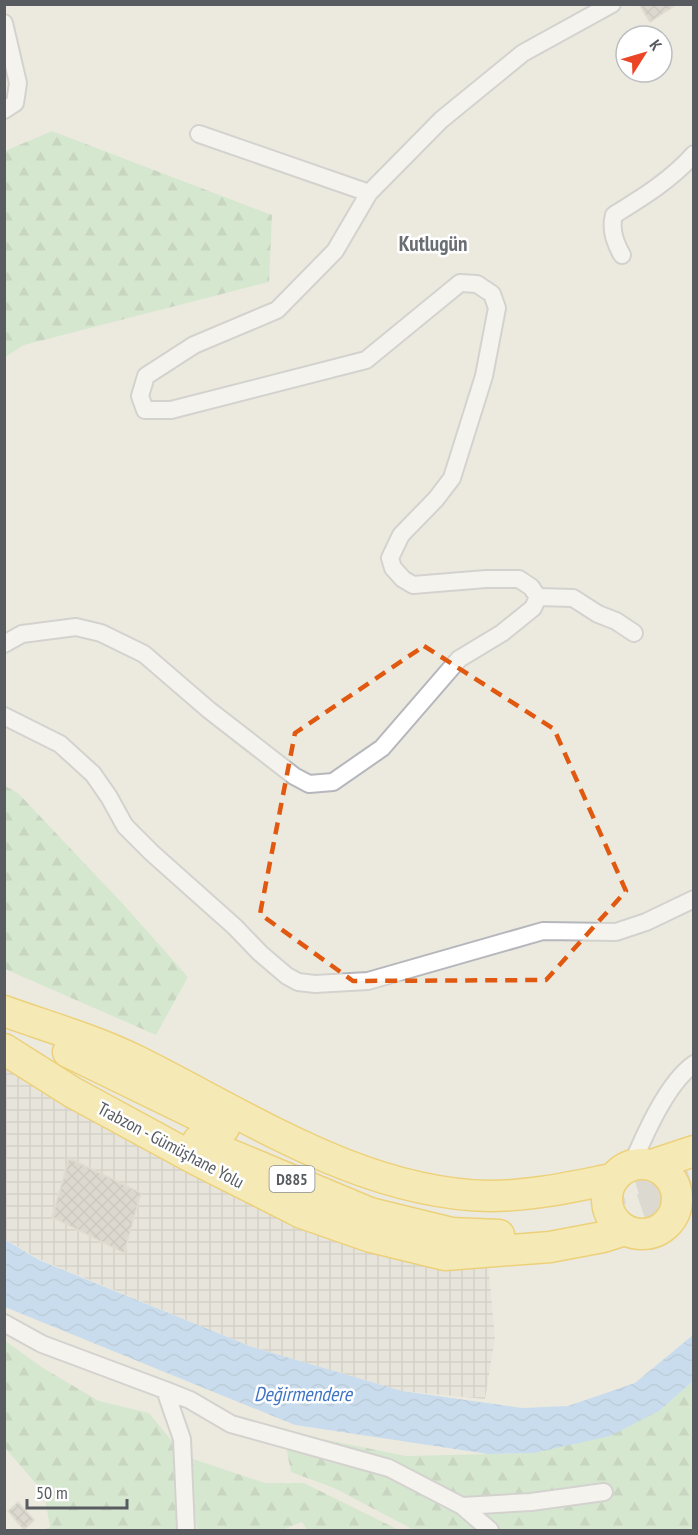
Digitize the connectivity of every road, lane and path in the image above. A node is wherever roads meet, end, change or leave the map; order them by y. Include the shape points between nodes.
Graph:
1 (612, 4) edge
2 (4, 23) edge
3 (4, 110) edge
4 (199, 134) dead end
5 (693, 154) edge
6 (369, 193) junction
7 (622, 255) dead end
8 (538, 597) junction
9 (634, 633) dead end
10 (4, 644) edge
11 (4, 716) edge
12 (693, 899) edge
13 (4, 1011) edge
14 (4, 1022) edge
15 (4, 1044) edge
16 (4, 1049) edge
17 (693, 1064) edge
18 (690, 1184) edge
19 (619, 1193) junction
20 (4, 1323) edge
21 (165, 1390) junction
22 (604, 1492) dead end
23 (462, 1506) junction
24 (186, 1530) edge
25 (490, 1530) edge

1 - 6 street via 523,53 441,120
2 - 3 street via 18,83 15,103
4 - 6 street
5 - 7 street via 653,191 614,215 611,225
6 - 8 street via 335,251 277,310 194,345 146,376 140,396 145,410 171,410 366,360 460,283 477,284 492,294 497,308 484,376 452,478 401,536 390,558 393,568 413,585 519,579
8 - 9 street via 573,598
8 - 10 street via 533,608 502,633 459,659 382,748 333,782 309,784 294,776 144,654 101,633 76,627 22,634
11 - 12 street via 60,744 93,774 125,826 260,953 298,982 368,981 543,931 616,932
13 - 19 highway, Trabzon - Gümüşhane Yolu via 134,1059 333,1161 389,1180 489,1196
14 - 19 highway, Trabzon - Gümüşhane Yolu / D885 via 320,1174 387,1196 474,1209 529,1207
15 - 19 highway, Trabzon - Gümüşhane Yolu / D885 via 193,1139 370,1213 452,1233 497,1236
16 - 19 highway, Trabzon - Gümüşhane Yolu via 72,1092 302,1213 371,1237 445,1255 549,1247 603,1238
17 - 19 street via 683,1071 647,1128
18 - 19 highway, Trabzon - Gümüşhane Yolu
18 - 19 highway via 677,1203 674,1184 661,1169
18 - 19 highway, Trabzon - Gümüşhane Yolu via 670,1221 654,1233 634,1234
20 - 21 street via 42,1344
21 - 23 street via 231,1424 389,1468
21 - 24 street via 182,1439
22 - 23 street
23 - 25 street

